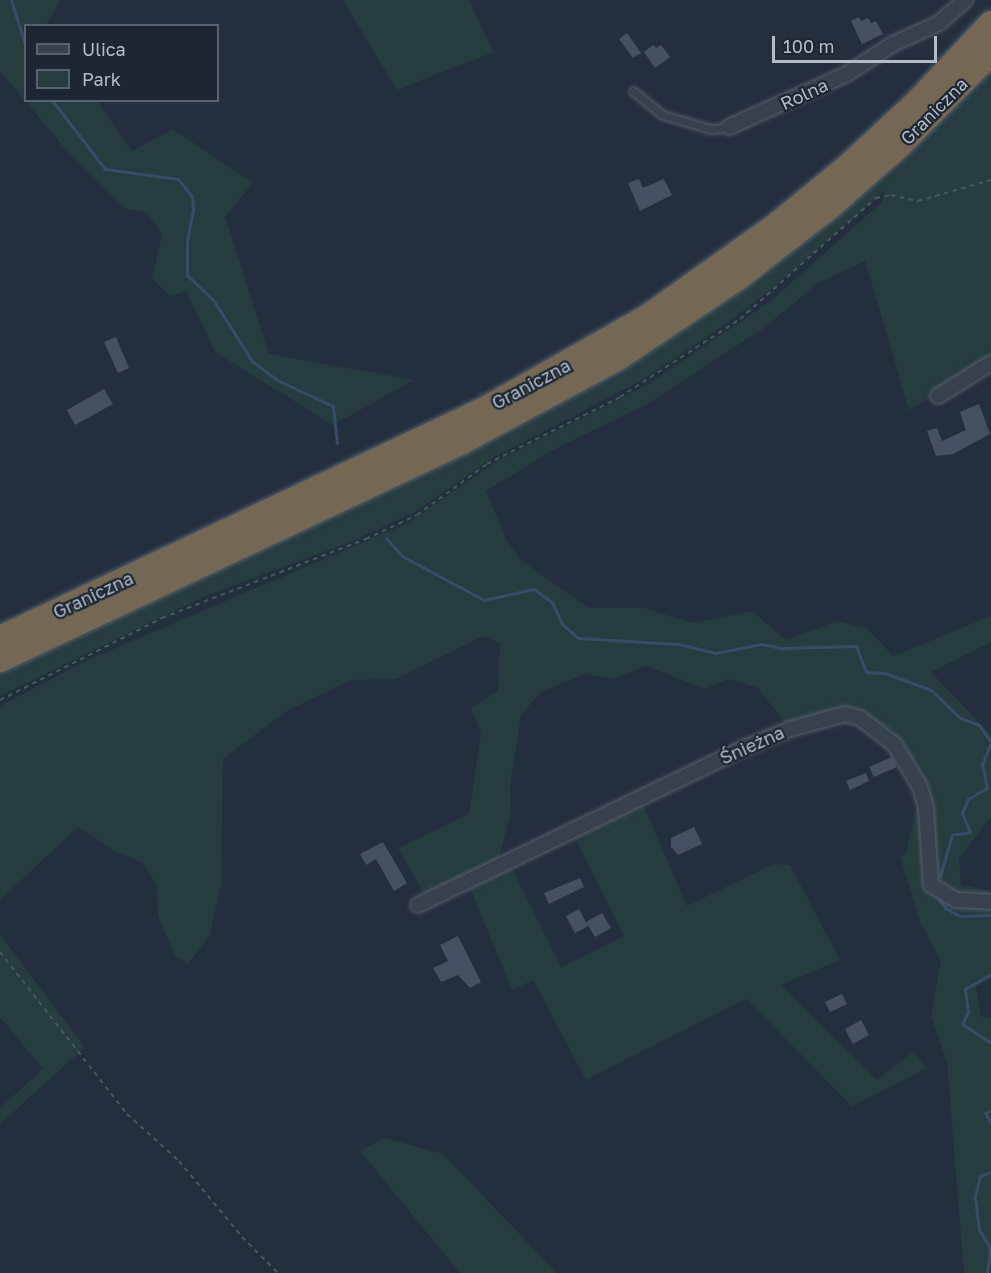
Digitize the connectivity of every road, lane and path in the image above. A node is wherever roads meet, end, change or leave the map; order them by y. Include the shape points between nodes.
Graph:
1 (965, 0) edge
2 (988, 32) edge
3 (633, 91) dead end
4 (729, 127) joint
5 (991, 180) edge
6 (991, 363) edge
7 (938, 396) dead end
8 (0, 638) edge
9 (0, 660) edge
10 (0, 700) edge
11 (991, 902) edge
12 (418, 905) dead end
13 (0, 952) edge
14 (278, 1273) edge

1 - 4 street, Rolna via 939,23 893,44 847,74
2 - 8 highway, Graniczna via 814,195 724,264 636,324 485,409
2 - 9 highway, Graniczna via 916,129 832,205 738,278 627,352 462,442
3 - 4 lane, Rolna via 663,115 711,129
5 - 10 path via 918,201 891,195 876,198 740,319 620,397 487,464 417,515 366,539 162,618
6 - 7 street
11 - 12 street, Śnieżna via 956,900 931,885 926,808 920,787 895,745 860,718 845,714 790,729 747,747
13 - 14 path via 128,1114 179,1161

